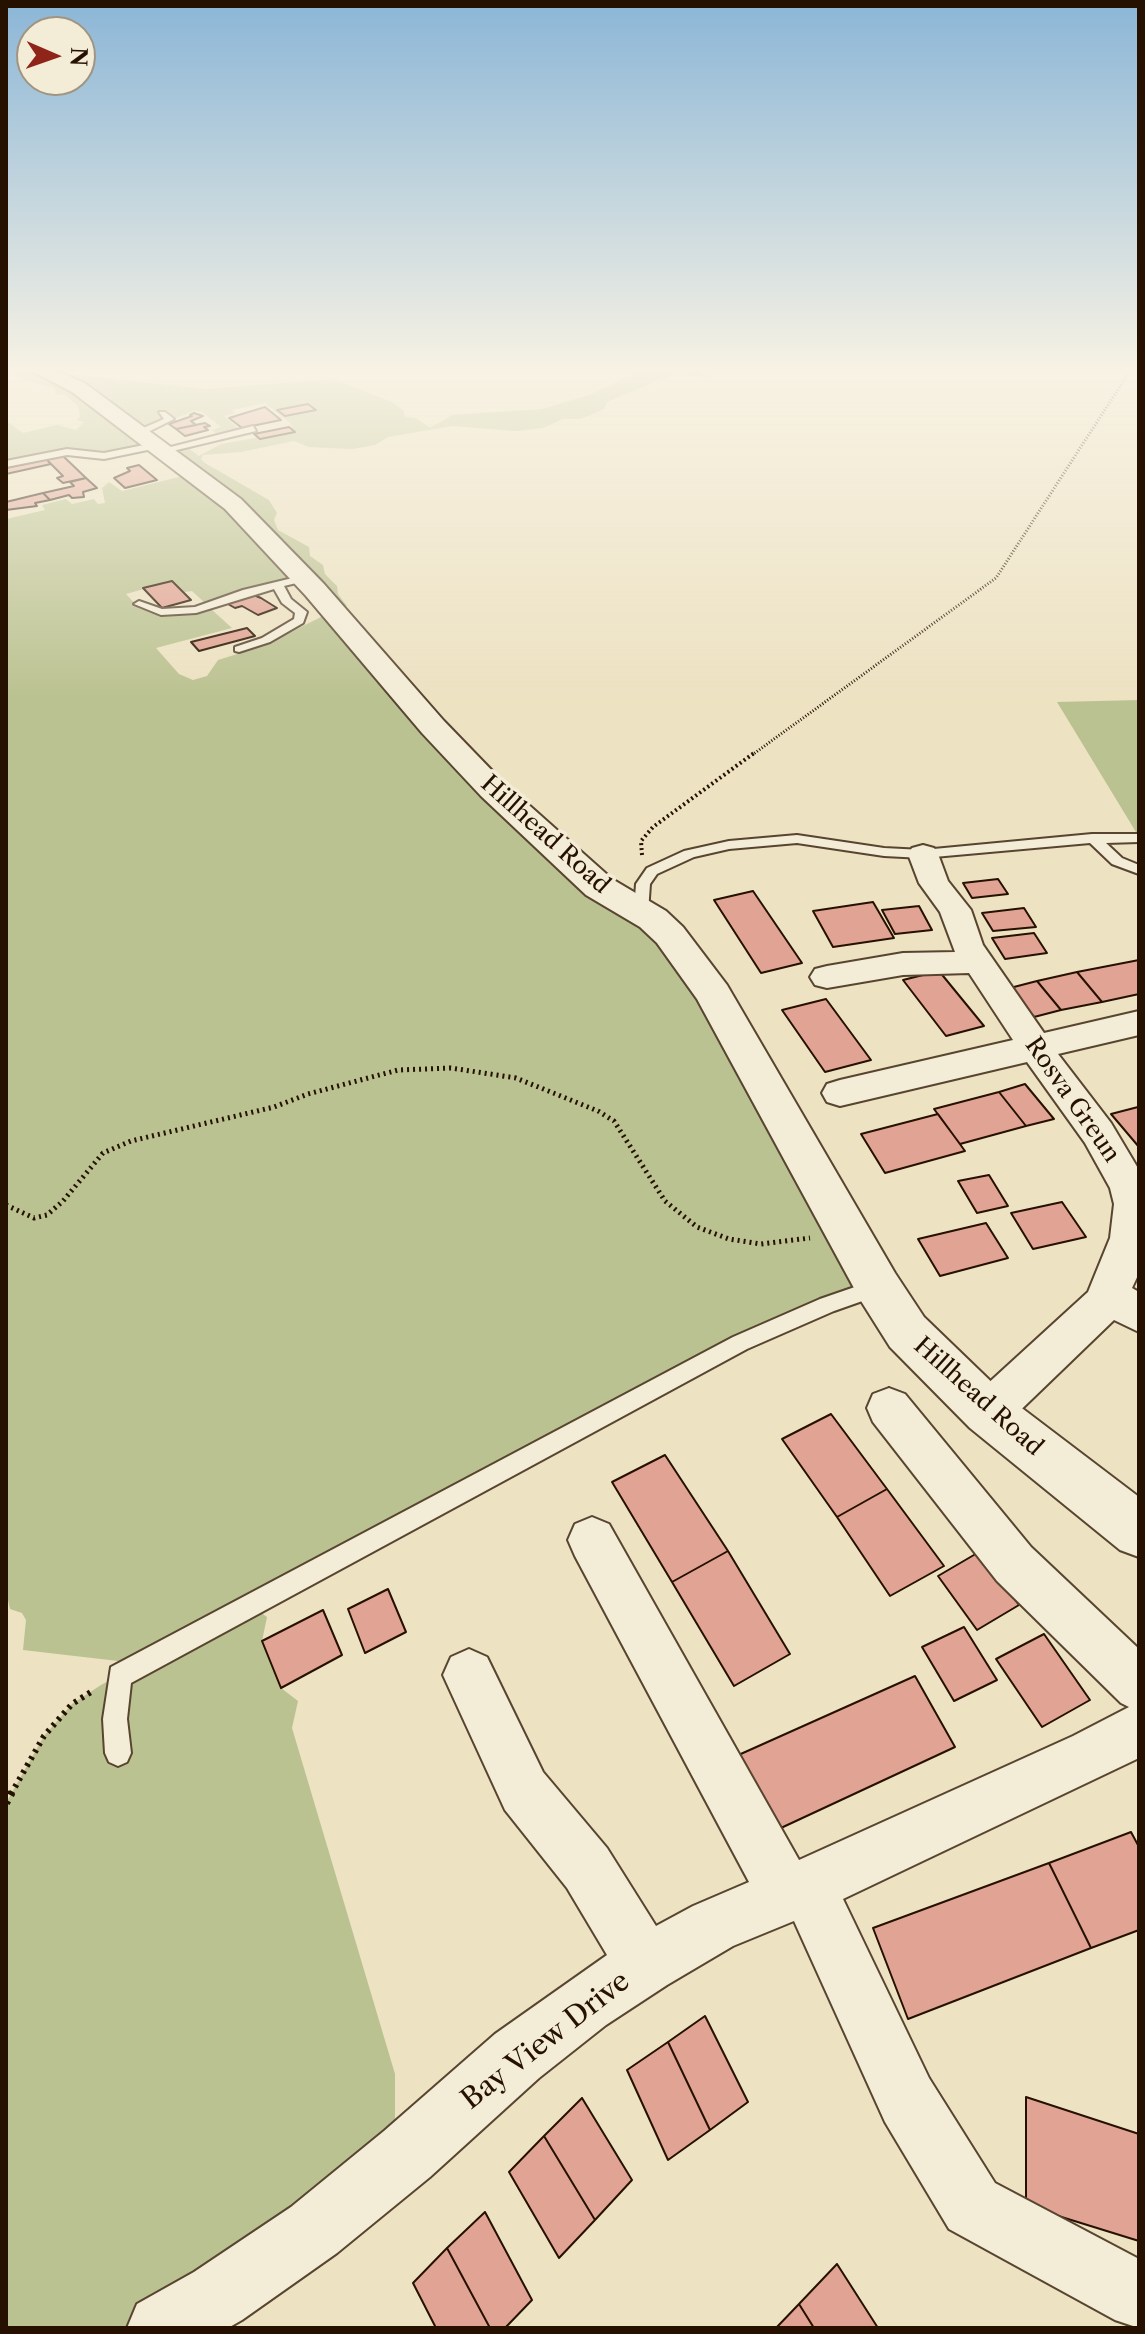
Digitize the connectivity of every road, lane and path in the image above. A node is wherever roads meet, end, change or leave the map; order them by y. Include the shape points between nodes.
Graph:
1 (200, 480) edge
2 (1059, 480) edge
3 (292, 582) junction
4 (139, 604) dead end
5 (239, 649) dead end
6 (1092, 838) junction
7 (1139, 838) edge
8 (923, 854) junction
9 (1139, 870) edge
10 (644, 893) junction
11 (977, 962) junction
12 (827, 977) dead end
13 (1139, 1023) edge
14 (1035, 1047) junction
15 (840, 1093) dead end
16 (6, 1205) edge
17 (849, 1232) junction
18 (878, 1287) junction
19 (1124, 1305) edge
20 (889, 1408) dead end
21 (988, 1412) junction
22 (1139, 1531) edge
23 (592, 1540) dead end
24 (469, 1675) dead end
25 (120, 1676) junction
26 (1139, 1685) edge
27 (1139, 1729) edge
28 (118, 1753) dead end
29 (6, 1803) edge
30 (797, 1891) junction
31 (646, 1964) junction
32 (1139, 2296) edge
33 (161, 2328) edge

1 - 3 street, Hillhead Road via 233,504
2 - 10 path via 996,578 647,832 640,850
3 - 4 lane via 186,611 151,610
3 - 5 lane via 286,601 301,612 299,621
3 - 10 street, Hillhead Road via 492,789 599,887
6 - 7 lane
6 - 8 lane
6 - 9 lane via 1117,861
8 - 10 lane via 778,839 696,852
8 - 11 street, Rosva Greun
10 - 17 street, Hillhead Road via 713,994
11 - 12 street via 903,964
11 - 14 street, Rosva Greun
13 - 14 street
14 - 15 street
14 - 19 street, Rosva Greun via 1098,1133 1129,1187 1133,1204
16 - 17 path via 34,1218 47,1215 103,1153 131,1141 398,1070 451,1068 516,1078 614,1121 665,1201 714,1234 761,1244
17 - 18 street, Hillhead Road
18 - 21 street, Hillhead Road via 907,1332
18 - 25 lane via 740,1343
19 - 21 street, Rosva Greun via 1096,1313
20 - 26 street via 1014,1564
21 - 22 street, Hillhead Road
23 - 30 street
24 - 31 street via 524,1791 587,1868
25 - 28 lane
25 - 29 path via 63,1713
27 - 30 street, Bay View Drive
30 - 31 street, Bay View Drive via 713,1926
30 - 32 street via 907,2100 972,2206
31 - 33 street, Bay View Drive via 517,2056 314,2230

